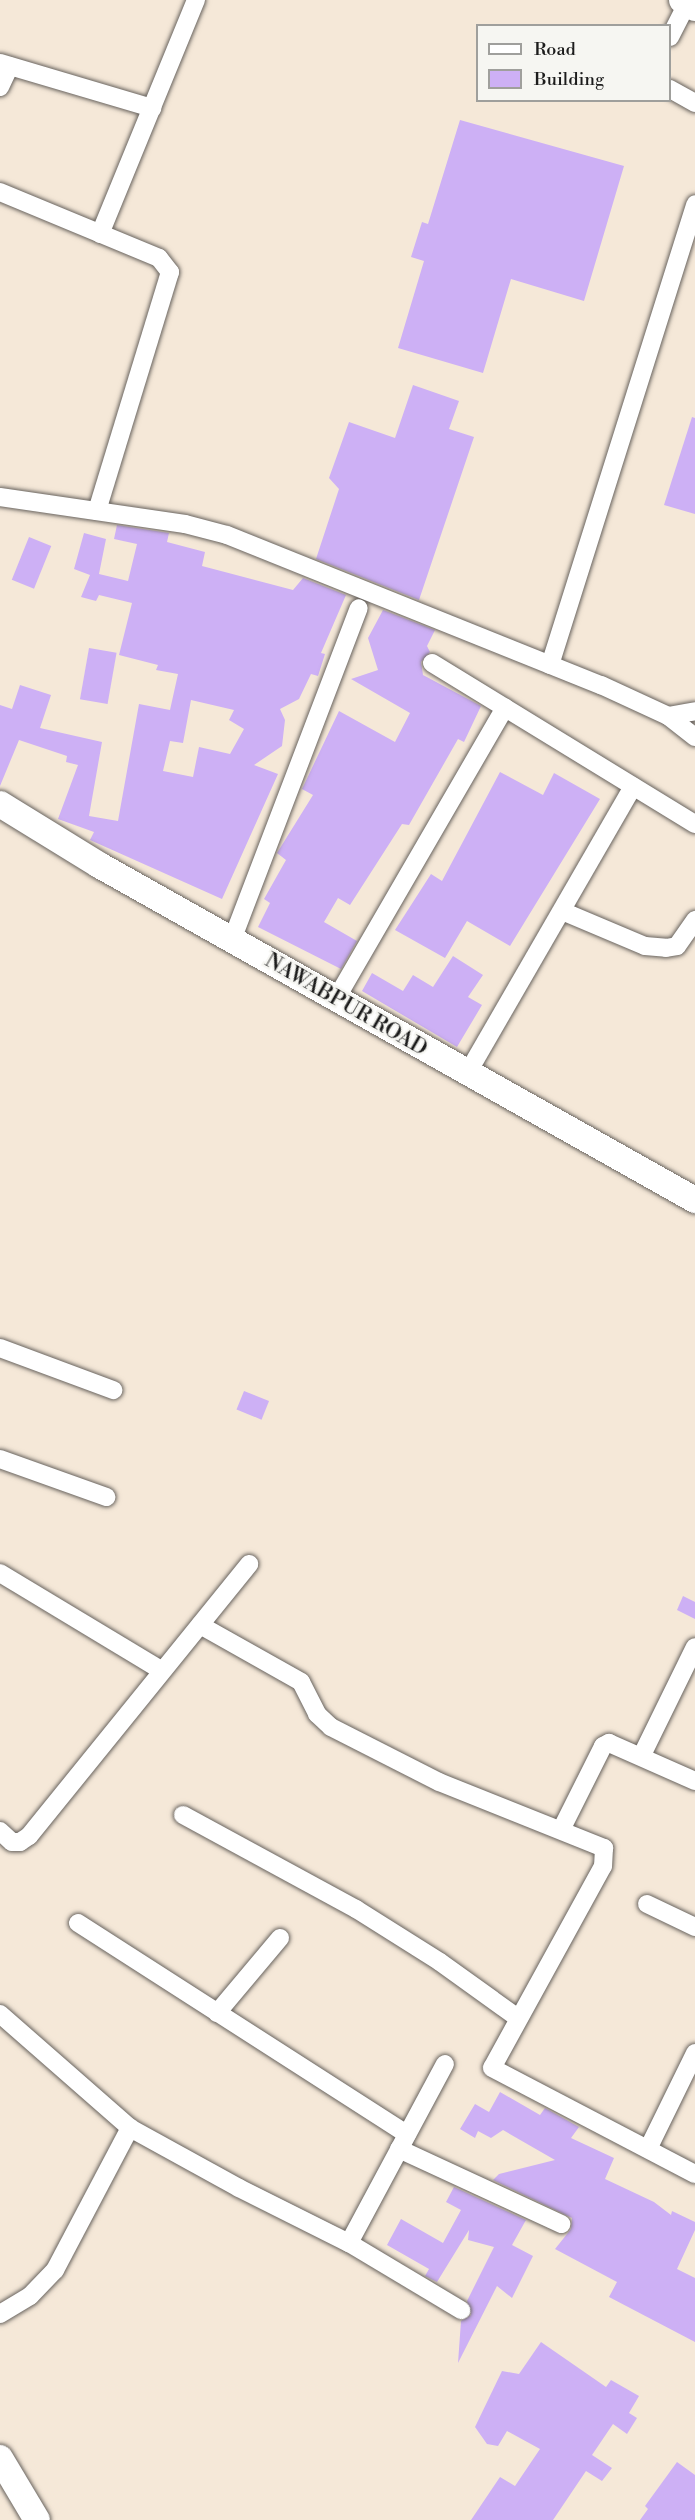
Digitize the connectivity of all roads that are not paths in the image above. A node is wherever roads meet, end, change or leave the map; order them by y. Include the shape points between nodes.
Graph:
1 (196, 0) edge
2 (688, 4) edge
3 (671, 34) edge
4 (5, 64) edge
5 (0, 87) edge
6 (671, 90) edge
7 (695, 104) edge
8 (152, 108) junction
9 (0, 192) edge
10 (695, 204) edge
11 (100, 234) junction
12 (0, 497) edge
13 (97, 511) junction
14 (359, 608) dead end
15 (432, 663) dead end
16 (550, 665) junction
17 (505, 708) junction
18 (695, 711) edge
19 (668, 716) junction
20 (695, 737) edge
21 (633, 786) junction
22 (0, 804) edge
23 (695, 824) edge
24 (562, 911) junction
25 (695, 920) edge
26 (232, 940) junction
27 (336, 999) junction
28 (467, 1074) junction
29 (695, 1200) edge
30 (0, 1348) edge
31 (113, 1390) dead end
32 (0, 1459) edge
33 (106, 1497) dead end
34 (249, 1564) dead end
35 (1, 1574) edge
36 (200, 1625) junction
37 (695, 1647) edge
38 (161, 1670) junction
39 (642, 1755) junction
40 (695, 1780) edge
41 (183, 1815) dead end
42 (561, 1830) junction
43 (0, 1831) edge
44 (647, 1904) dead end
45 (78, 1923) dead end
46 (695, 1927) edge
47 (280, 1938) dead end
48 (217, 2013) junction
49 (0, 2014) edge
50 (518, 2018) junction
51 (695, 2053) edge
52 (444, 2064) dead end
53 (130, 2128) junction
54 (403, 2142) junction
55 (648, 2150) junction
56 (695, 2174) edge
57 (561, 2224) dead end
58 (349, 2243) junction
59 (462, 2310) dead end
60 (0, 2314) edge
61 (0, 2458) edge
62 (37, 2520) edge

1 - 8 street
2 - 3 street
4 - 5 street
4 - 8 street
6 - 7 street
8 - 11 street
9 - 11 street
10 - 16 street
11 - 13 street via 159,258 170,272
12 - 13 street
13 - 16 street via 185,524 227,535
14 - 26 street
15 - 17 street
16 - 19 street
17 - 21 street
17 - 27 street
18 - 19 street
19 - 20 street
21 - 23 street
21 - 24 street
22 - 26 street, NAWABPUR ROAD
24 - 25 street via 645,945 666,948 677,946
24 - 28 street
26 - 27 street, NAWABPUR ROAD
27 - 28 street, NAWABPUR ROAD
28 - 29 street, NAWABPUR ROAD
30 - 31 street
32 - 33 street
34 - 36 street
35 - 38 street
36 - 38 street
36 - 42 street via 301,1682 317,1714 331,1727 439,1782
37 - 39 street
38 - 43 street via 29,1836 12,1842
39 - 40 street
39 - 42 street via 618,1744 603,1746
41 - 50 street via 356,1909
42 - 50 street via 596,1844 607,1855
44 - 46 street
45 - 48 street
47 - 48 street
48 - 54 street
49 - 53 street
50 - 55 street via 492,2064 493,2070 574,2108
51 - 55 street
52 - 54 street
53 - 58 street
53 - 60 street via 55,2271 30,2296
54 - 57 street
54 - 58 street
55 - 56 street
58 - 59 street
61 - 62 street

